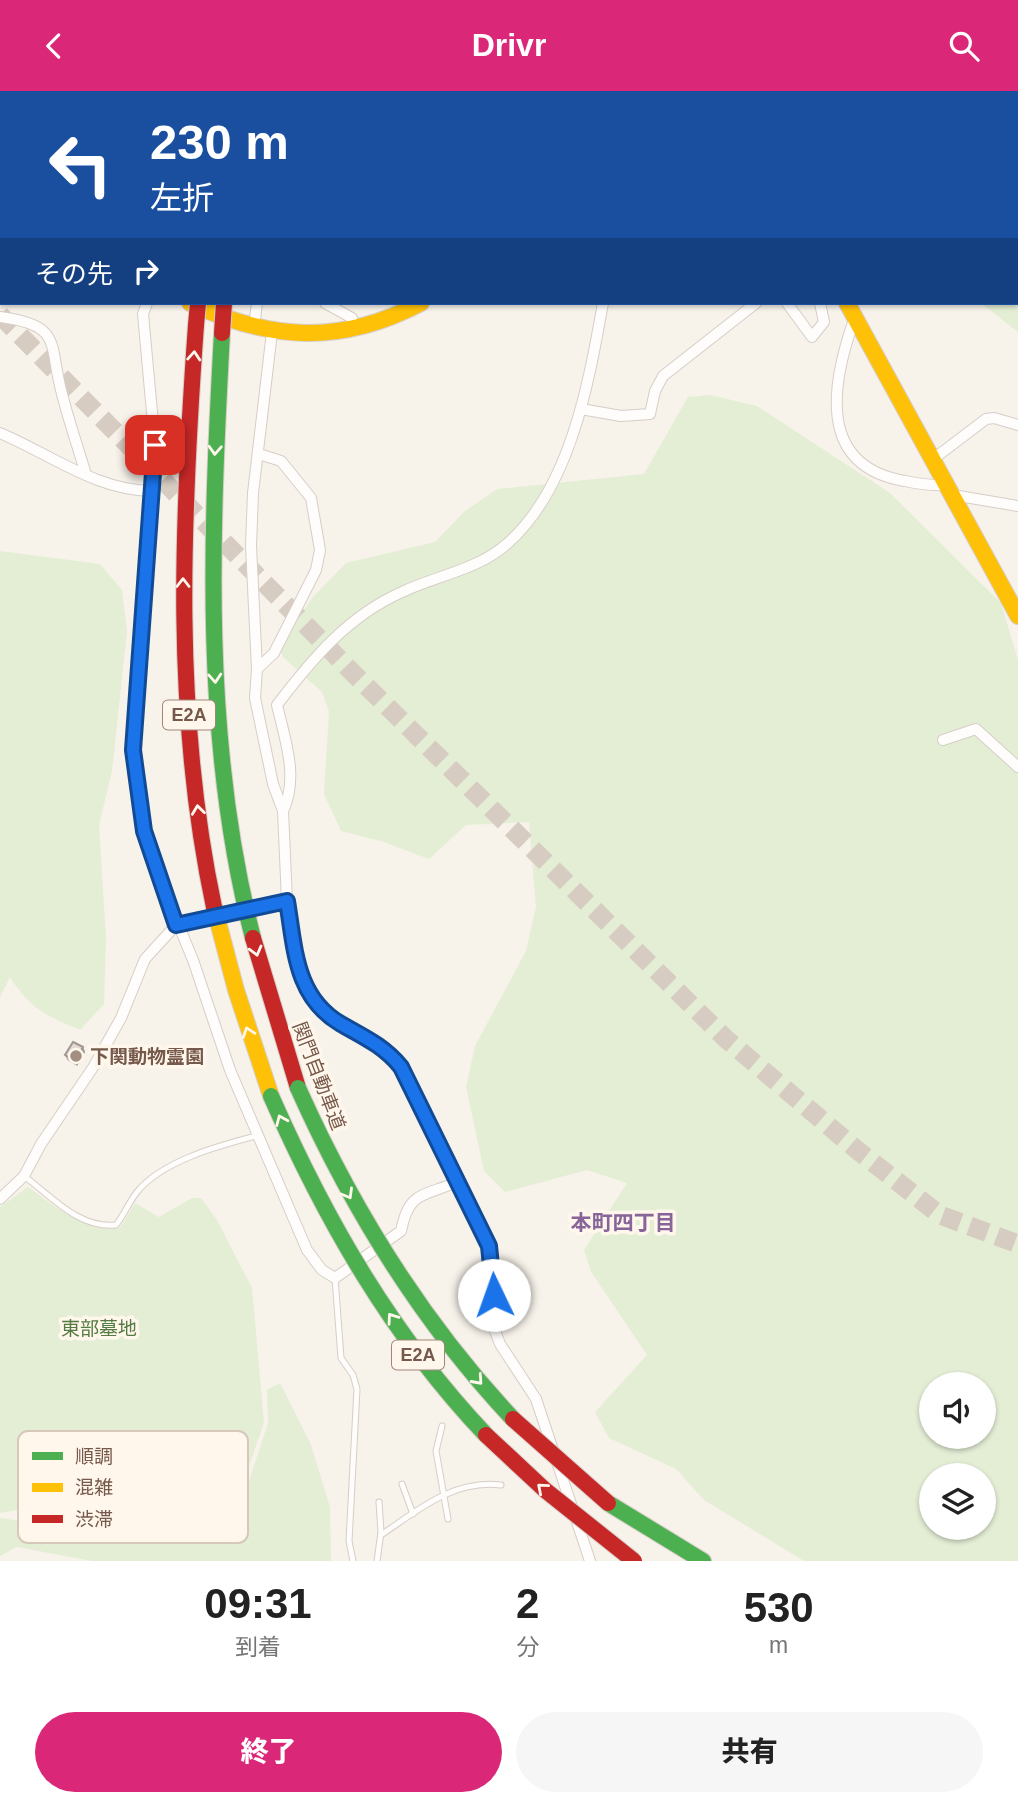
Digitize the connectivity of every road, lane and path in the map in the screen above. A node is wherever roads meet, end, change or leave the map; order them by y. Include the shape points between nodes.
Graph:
1 (733, 91) edge
2 (749, 91) edge
3 (146, 305) edge
4 (194, 305) edge
5 (198, 305) edge
6 (224, 305) edge
7 (257, 305) edge
8 (329, 305) edge
9 (417, 305) edge
10 (603, 305) edge
11 (753, 305) edge
12 (788, 305) edge
13 (820, 305) edge
14 (851, 310) edge
15 (0, 317) edge
16 (352, 318) dead end
17 (254, 327) junction
18 (272, 332) junction
19 (580, 409) junction
20 (1018, 425) edge
21 (0, 433) edge
22 (259, 454) junction
23 (932, 460) junction
24 (86, 475) junction
25 (950, 490) junction
26 (153, 491) junction
27 (1018, 506) edge
28 (1018, 615) edge
29 (257, 669) junction
30 (943, 740) dead end
31 (1018, 768) edge
32 (283, 811) junction
33 (287, 901) junction
34 (176, 925) junction
35 (256, 1136) junction
36 (24, 1176) junction
37 (457, 1182) junction
38 (0, 1199) edge
39 (335, 1278) junction
40 (442, 1426) dead end
41 (402, 1483) dead end
42 (501, 1485) dead end
43 (444, 1493) junction
44 (379, 1502) dead end
45 (608, 1503) junction
46 (413, 1514) junction
47 (448, 1519) dead end
48 (381, 1535) junction
49 (352, 1561) edge
50 (377, 1561) edge
51 (590, 1561) edge
52 (634, 1561) edge
53 (687, 1561) edge
54 (703, 1561) edge

1 - 2 main road
3 - 26 street via 143,314 155,445
4 - 17 main road
52 -> 5 main road, E2A, bridge via 539,1486 493,1442 413,1349 312,1188 242,1015 209,880 191,753 184,532
6 -> 45 main road, 関門自動車道 / E2A, bridge via 211,603 220,752 230,828 272,1011 298,1088 345,1188 436,1331 516,1422
7 - 17 street
8 - 16 street
9 - 18 main road via 388,320 342,333
10 - 19 street
11 - 19 street via 663,376 650,414 621,417
12 - 13 street via 812,337 824,322
14 - 23 main road
14 - 25 street via 840,368 837,425 845,444 859,462 879,475
15 - 24 street via 34,325 50,340
17 - 18 main road
18 - 22 street
19 - 32 street via 545,494 508,543 477,563 405,590 367,611 324,647 276,705 290,769 290,795
20 - 23 street via 986,419
21 - 24 street
22 - 29 street via 251,546
22 - 29 street via 281,461 311,498 320,549 316,570 274,653
23 - 25 main road
24 - 26 street via 136,491
25 - 27 street
25 - 28 main road
26 - 34 street via 133,750 144,831
29 - 32 street via 257,710
30 - 31 street via 976,729
32 - 33 street
33 - 34 street, bridge
33 - 37 street via 309,997 325,1013 390,1053 417,1096
34 - 35 street
34 - 36 street via 145,959 107,1042
35 - 36 lane via 173,1166 136,1193 116,1225 76,1216
35 - 39 street via 307,1250 322,1270
36 - 38 street
37 - 39 street via 412,1201 401,1231
37 - 51 street via 489,1246 494,1328 536,1399
39 - 49 lane via 341,1358 354,1375 357,1389 349,1541
40 - 43 lane via 436,1451
41 - 46 lane
42 - 43 lane via 479,1483
43 - 46 lane
43 - 47 lane
44 - 48 lane
45 - 53 main road, 関門自動車道 / E2A
45 - 54 main road
46 - 48 lane
48 - 50 lane

